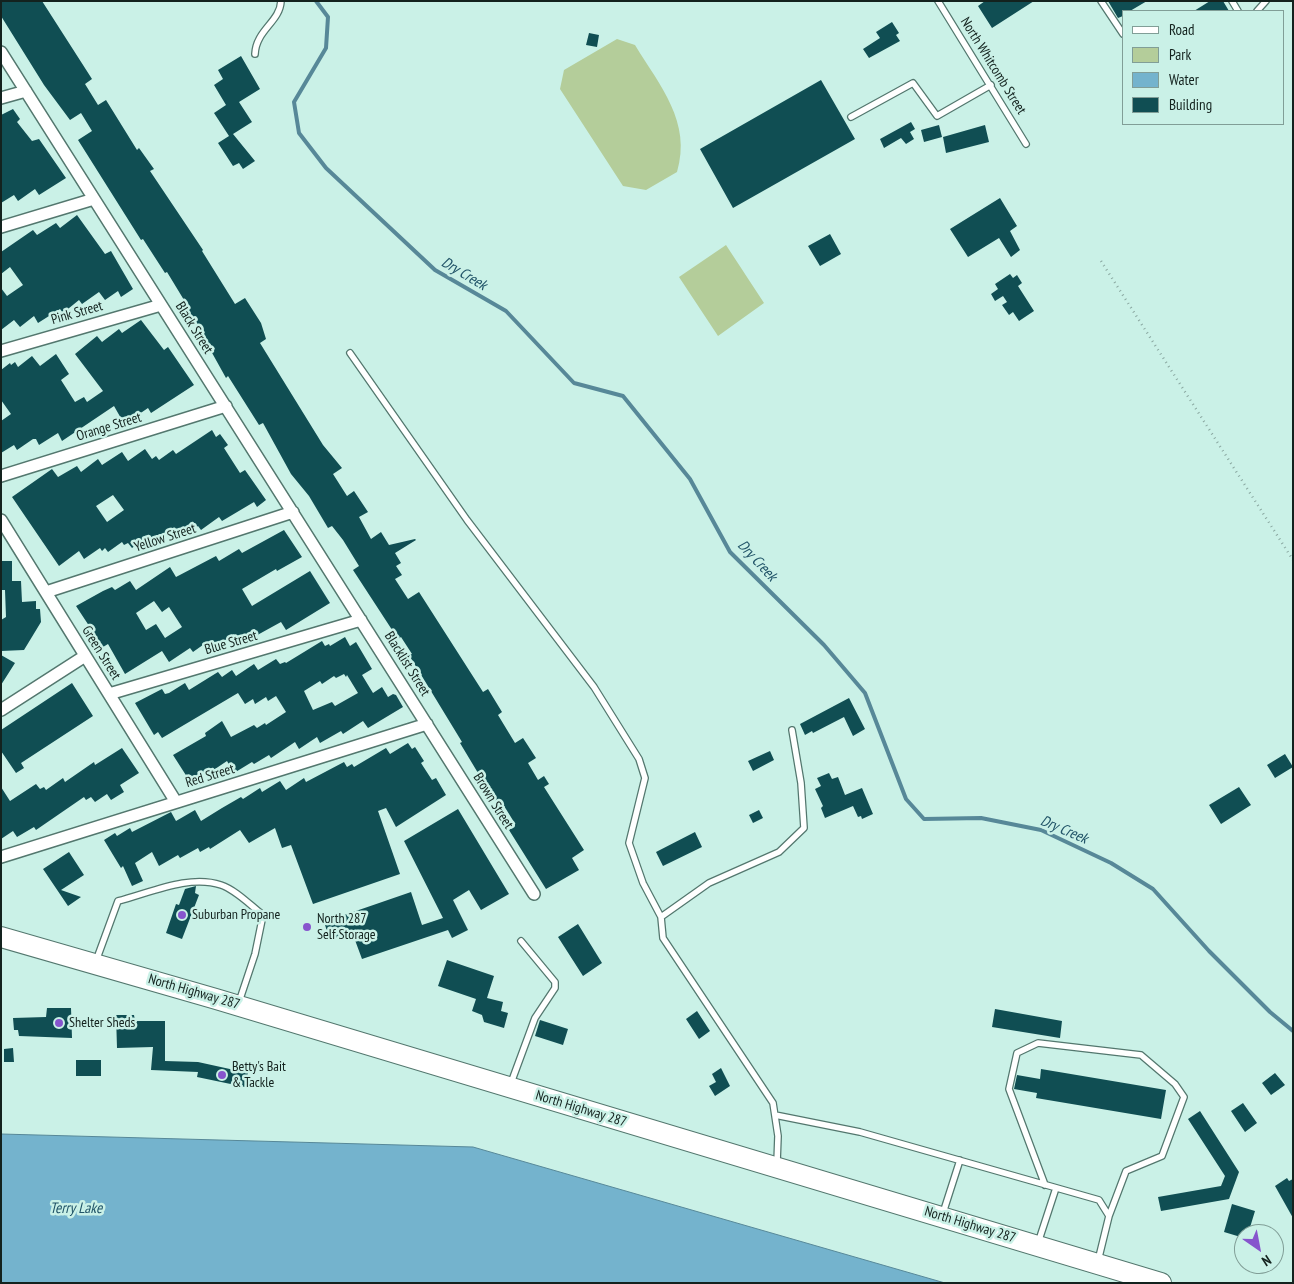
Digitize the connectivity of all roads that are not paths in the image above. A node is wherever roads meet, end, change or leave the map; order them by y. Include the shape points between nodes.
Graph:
1 (281, 1) edge
2 (938, 1) edge
3 (1101, 1) edge
4 (1122, 32) edge
5 (1, 52) edge
6 (256, 54) dead end
7 (991, 85) junction
8 (26, 91) junction
9 (1, 98) edge
10 (851, 117) dead end
11 (1026, 144) dead end
12 (94, 198) junction
13 (1, 227) edge
14 (161, 305) junction
15 (1, 351) edge
16 (350, 353) dead end
17 (226, 406) junction
18 (1, 476) edge
19 (293, 512) junction
20 (1, 520) edge
21 (46, 592) junction
22 (361, 620) junction
23 (85, 656) junction
24 (109, 694) junction
25 (1, 710) edge
26 (427, 724) junction
27 (792, 730) dead end
28 (176, 802) junction
29 (1, 857) edge
30 (534, 894) dead end
31 (661, 917) junction
32 (1, 937) edge
33 (521, 941) dead end
34 (94, 965) junction
35 (238, 1005) junction
36 (509, 1087) junction
37 (774, 1115) junction
38 (960, 1160) junction
39 (777, 1166) junction
40 (1045, 1185) junction
41 (1056, 1188) junction
42 (942, 1216) junction
43 (1109, 1216) junction
44 (1037, 1245) junction
45 (1098, 1264) junction
46 (1161, 1283) edge

1 - 6 lane via 277,15 258,39
2 - 7 lane, North Whitcomb Street
3 - 4 lane
5 - 8 street, Black Street
7 - 10 lane via 937,116 913,83
7 - 11 lane, North Whitcomb Street
8 - 9 street
8 - 12 street, Black Street
12 - 13 street
12 - 14 street, Black Street
14 - 15 street, Pink Street
14 - 17 street, Black Street
16 - 31 lane via 467,520 594,687 639,759 645,778 629,843 643,883
17 - 18 street, Orange Street
17 - 19 street, Black Street
19 - 21 street, Yellow Street
19 - 22 street, Black Street
20 - 21 street, Green Street
21 - 23 street, Green Street
22 - 24 street, Blue Street
22 - 26 street, Blacklist Street
23 - 24 street, Green Street
23 - 25 street
24 - 28 street, Green Street
26 - 28 street, Red Street
26 - 30 street, Brown Street
27 - 31 lane via 804,828 779,852 709,883
28 - 29 street, Red Street
31 - 37 lane via 663,938 773,1103
32 - 34 highway, North Highway 287
33 - 36 lane via 555,982 555,988 536,1018
34 - 35 highway, North Highway 287
34 - 35 lane via 118,902 189,882 221,885 262,915 255,954
35 - 36 highway, North Highway 287
36 - 39 highway, North Highway 287
37 - 38 lane via 860,1132
37 - 39 lane via 778,1136
38 - 40 lane
38 - 42 lane
39 - 42 highway, North Highway 287
40 - 41 lane
40 - 43 lane via 1009,1090 1017,1053 1038,1043 1141,1056 1174,1084 1184,1098 1162,1156 1126,1172
41 - 43 lane via 1099,1200
41 - 44 lane
42 - 44 highway, North Highway 287
43 - 45 lane
44 - 45 highway, North Highway 287
45 - 46 highway, North Highway 287

